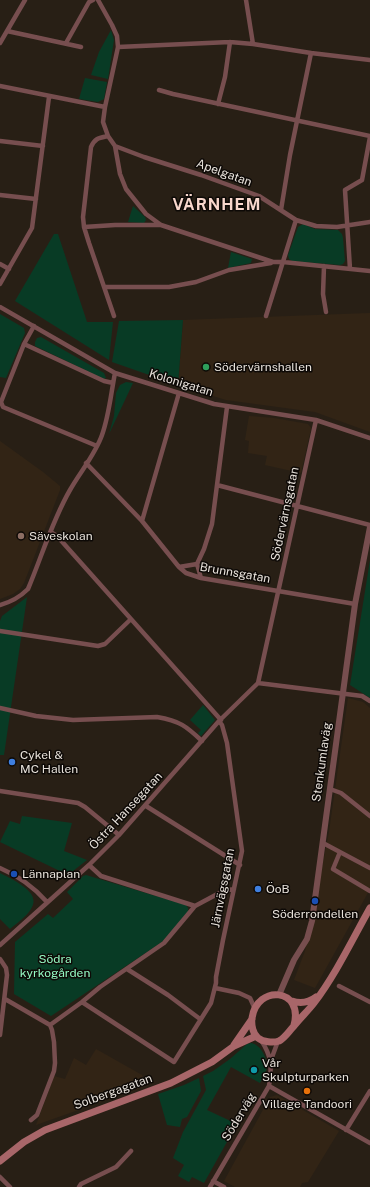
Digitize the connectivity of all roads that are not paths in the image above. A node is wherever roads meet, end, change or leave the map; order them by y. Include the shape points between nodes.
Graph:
1 (25, 0) edge
2 (93, 0) edge
3 (98, 0) edge
4 (246, 0) edge
5 (8, 31) junction
6 (230, 42) junction
7 (0, 43) edge
8 (66, 43) junction
9 (253, 44) junction
10 (81, 47) dead end
11 (118, 47) junction
12 (311, 53) junction
13 (370, 60) edge
14 (0, 86) edge
15 (159, 90) dead end
16 (49, 96) junction
17 (218, 104) junction
18 (104, 107) junction
19 (297, 121) junction
20 (108, 136) junction
21 (370, 137) edge
22 (0, 141) edge
23 (43, 146) junction
24 (115, 146) junction
25 (0, 195) edge
26 (36, 200) junction
27 (281, 210) junction
28 (296, 220) junction
29 (370, 222) edge
30 (347, 225) junction
31 (161, 226) junction
32 (84, 227) junction
33 (273, 262) junction
34 (283, 262) junction
35 (0, 264) edge
36 (324, 266) junction
37 (9, 269) junction
38 (350, 269) junction
39 (370, 271) edge
40 (0, 284) edge
41 (104, 287) junction
42 (0, 307) edge
43 (326, 312) dead end
44 (114, 316) dead end
45 (266, 316) dead end
46 (34, 326) junction
47 (24, 344) junction
48 (116, 373) junction
49 (113, 384) junction
50 (179, 393) junction
51 (1, 405) edge
52 (227, 407) junction
53 (316, 420) junction
54 (370, 438) edge
55 (97, 446) junction
56 (86, 463) junction
57 (217, 485) junction
58 (297, 505) junction
59 (142, 521) junction
60 (370, 526) edge
61 (51, 532) junction
62 (197, 564) junction
63 (178, 567) junction
64 (201, 578) junction
65 (278, 591) junction
66 (356, 604) junction
67 (0, 605) edge
68 (131, 619) junction
69 (0, 631) edge
70 (258, 683) junction
71 (344, 694) junction
72 (370, 701) edge
73 (0, 708) edge
74 (220, 721) junction
75 (202, 741) junction
76 (330, 789) junction
77 (0, 791) edge
78 (146, 806) junction
79 (370, 816) edge
80 (119, 835) junction
81 (323, 843) junction
82 (340, 852) junction
83 (89, 865) junction
84 (240, 865) junction
85 (0, 868) edge
86 (370, 868) edge
87 (234, 889) junction
88 (370, 891) edge
89 (47, 902) junction
90 (195, 906) junction
91 (370, 908) edge
92 (0, 945) edge
93 (0, 959) edge
94 (127, 969) junction
95 (339, 986) dead end
96 (215, 988) junction
97 (322, 991) junction
98 (279, 995) junction
99 (5, 999) junction
100 (292, 1001) junction
101 (82, 1002) junction
102 (370, 1002) edge
103 (255, 1009) junction
104 (200, 1019) junction
105 (252, 1019) junction
106 (50, 1025) junction
107 (294, 1025) junction
108 (0, 1035) edge
109 (258, 1038) junction
110 (278, 1041) junction
111 (234, 1046) junction
112 (271, 1060) junction
113 (269, 1086) junction
114 (370, 1091) edge
115 (31, 1120) dead end
116 (346, 1130) junction
117 (370, 1143) edge
118 (131, 1151) dead end
119 (0, 1161) edge
120 (0, 1177) edge
121 (213, 1181) junction
122 (10, 1187) edge
123 (79, 1187) edge
124 (210, 1187) edge
125 (224, 1187) edge

1 - 5 street
2 - 8 street via 89,2
3 - 11 street via 114,30
4 - 9 street
5 - 7 street
5 - 8 street
6 - 9 street
6 - 11 street
6 - 17 street
8 - 10 street
9 - 12 street
11 - 18 street
12 - 13 street
12 - 19 street
14 - 16 street
15 - 17 street
16 - 18 street
16 - 23 street
17 - 19 street
18 - 20 street via 104,122
19 - 21 street
19 - 27 street
20 - 24 street
20 - 32 street via 93,141 91,147
21 - 30 street via 362,180 344,190
22 - 23 street
23 - 26 street
24 - 27 street, Apelgatan via 259,196
24 - 31 street via 120,174 126,189 146,214
25 - 26 street
26 - 37 street via 32,228
27 - 28 street, Apelgatan
28 - 30 street, Apelgatan via 316,226
28 - 34 street
29 - 30 street, Apelgatan
30 - 38 street
31 - 32 street
31 - 33 street
32 - 41 street
33 - 34 street
33 - 41 street via 229,270 196,282 170,287
34 - 36 street
34 - 45 street
35 - 37 street
36 - 38 street
36 - 43 street via 323,294
37 - 40 street
38 - 39 street
41 - 44 street
42 - 46 street, Kolonigatan
46 - 47 street
46 - 48 street, Kolonigatan
47 - 49 street
47 - 51 street
48 - 49 street
48 - 50 street, Kolonigatan
49 - 55 street via 106,422
50 - 52 street, Kolonigatan
50 - 59 street
51 - 55 street
52 - 53 street, Kolonigatan
52 - 57 street
53 - 54 street, Kolonigatan
53 - 58 street, Södervärnsgatan
55 - 56 street
56 - 59 street, Brunnsgatan
56 - 61 street
57 - 58 street
57 - 62 street via 212,524
58 - 60 street
58 - 65 street, Södervärnsgatan
59 - 63 street, Brunnsgatan
60 - 66 street, Stenkumlaväg
61 - 67 street via 28,588 23,594
61 - 68 street, Järnvägsgatan
62 - 63 street
62 - 64 street
63 - 64 street, Brunnsgatan via 186,574
64 - 65 street, Brunnsgatan
65 - 66 street, Brunnsgatan
65 - 70 street, Södervärnsgatan
66 - 71 street, Stenkumlaväg
68 - 69 street via 104,644 98,646
68 - 74 street, Järnvägsgatan
70 - 71 street
70 - 74 street, Östra Hansegatan
71 - 72 street via 362,696
71 - 76 street, Stenkumlaväg
73 - 75 street via 36,716 73,720 166,719 183,724
74 - 75 street, Östra Hansegatan
74 - 84 street, Järnvägsgatan via 226,737 242,845
75 - 78 street, Östra Hansegatan
76 - 79 street via 342,792
76 - 81 street, Stenkumlaväg
77 - 80 street via 78,803
78 - 80 street, Östra Hansegatan
78 - 84 street
80 - 83 street, Östra Hansegatan
81 - 82 street
81 - 98 street, Stenkumlaväg via 309,933
82 - 86 street
82 - 88 street via 333,869
83 - 89 street, Östra Hansegatan
83 - 90 street via 101,876
84 - 87 street, Järnvägsgatan
85 - 89 street via 25,881
87 - 90 street
87 - 96 street, Järnvägsgatan
89 - 92 street, Östra Hansegatan
90 - 94 street via 164,943
91 - 97 main road
93 - 99 street via 6,968
94 - 101 street
94 - 104 street
95 - 102 street
96 - 103 street via 250,998
96 - 104 street, Järnvägsgatan via 211,1003
97 - 100 main road via 311,1001
97 - 107 main road via 314,1004
98 - 100 main road
98 - 103 main road via 264,998
99 - 106 street
99 - 108 street
100 - 107 main road via 296,1012
101 - 104 street, Järnvägsgatan via 174,1062
101 - 106 street
103 - 105 main road
105 - 109 main road
105 - 111 main road, Solbergagatan
106 - 115 street via 54,1042 54,1071 37,1116
107 - 110 main road
109 - 110 main road via 270,1042
109 - 111 main road, Solbergagatan
109 - 112 street, Söderväg
110 - 112 street, Söderväg
111 - 119 main road, Solbergagatan via 212,1062 171,1083 45,1130 24,1142
112 - 113 street, Söderväg
113 - 116 street
113 - 121 street, Söderväg
114 - 116 street
116 - 117 street
118 - 123 street via 116,1166
120 - 122 street
121 - 124 street, Söderväg
121 - 125 street

